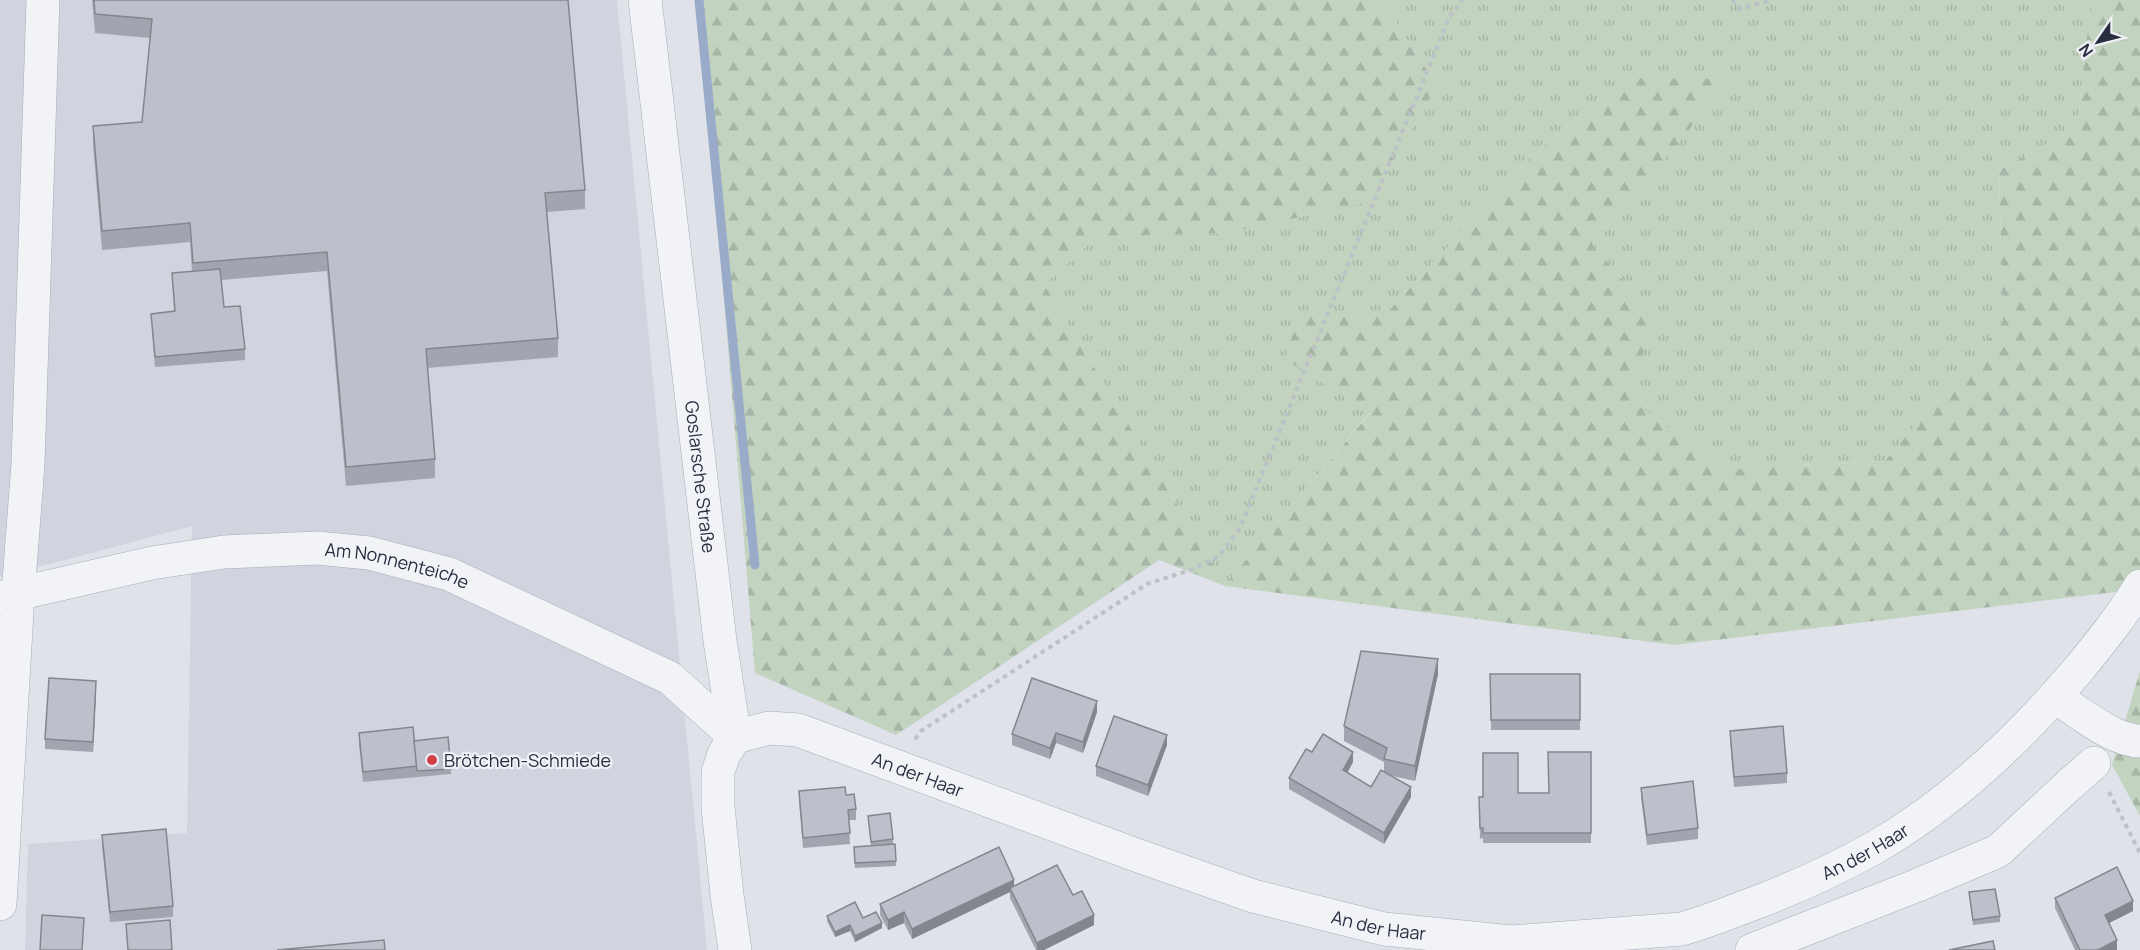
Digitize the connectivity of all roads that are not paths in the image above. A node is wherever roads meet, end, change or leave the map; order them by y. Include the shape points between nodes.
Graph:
1 (43, 0) edge
2 (645, 0) edge
3 (2140, 586) edge
4 (9, 596) edge
5 (2055, 697) junction
6 (735, 737) junction
7 (2135, 741) edge
8 (2094, 764) dead end
9 (0, 904) edge
10 (1684, 939) edge
11 (1510, 946) edge
12 (735, 950) edge
13 (1752, 950) edge

1 - 4 street via 28,464
2 - 6 street, Goslarsche Straße via 720,641
3 - 5 street, An der Haar via 2109,633
4 - 6 street, Am Nonnenteiche via 152,563 224,552 317,548 369,553 449,574 670,678
4 - 9 street
5 - 7 street via 2107,730
5 - 10 street, An der Haar via 1994,759 1939,804 1875,847 1803,884 1709,921
6 - 11 street, An der Haar via 769,728 798,730 1253,896 1384,929
6 - 12 street via 718,772 718,807
8 - 13 street via 1998,851
10 - 11 street, An der Haar

